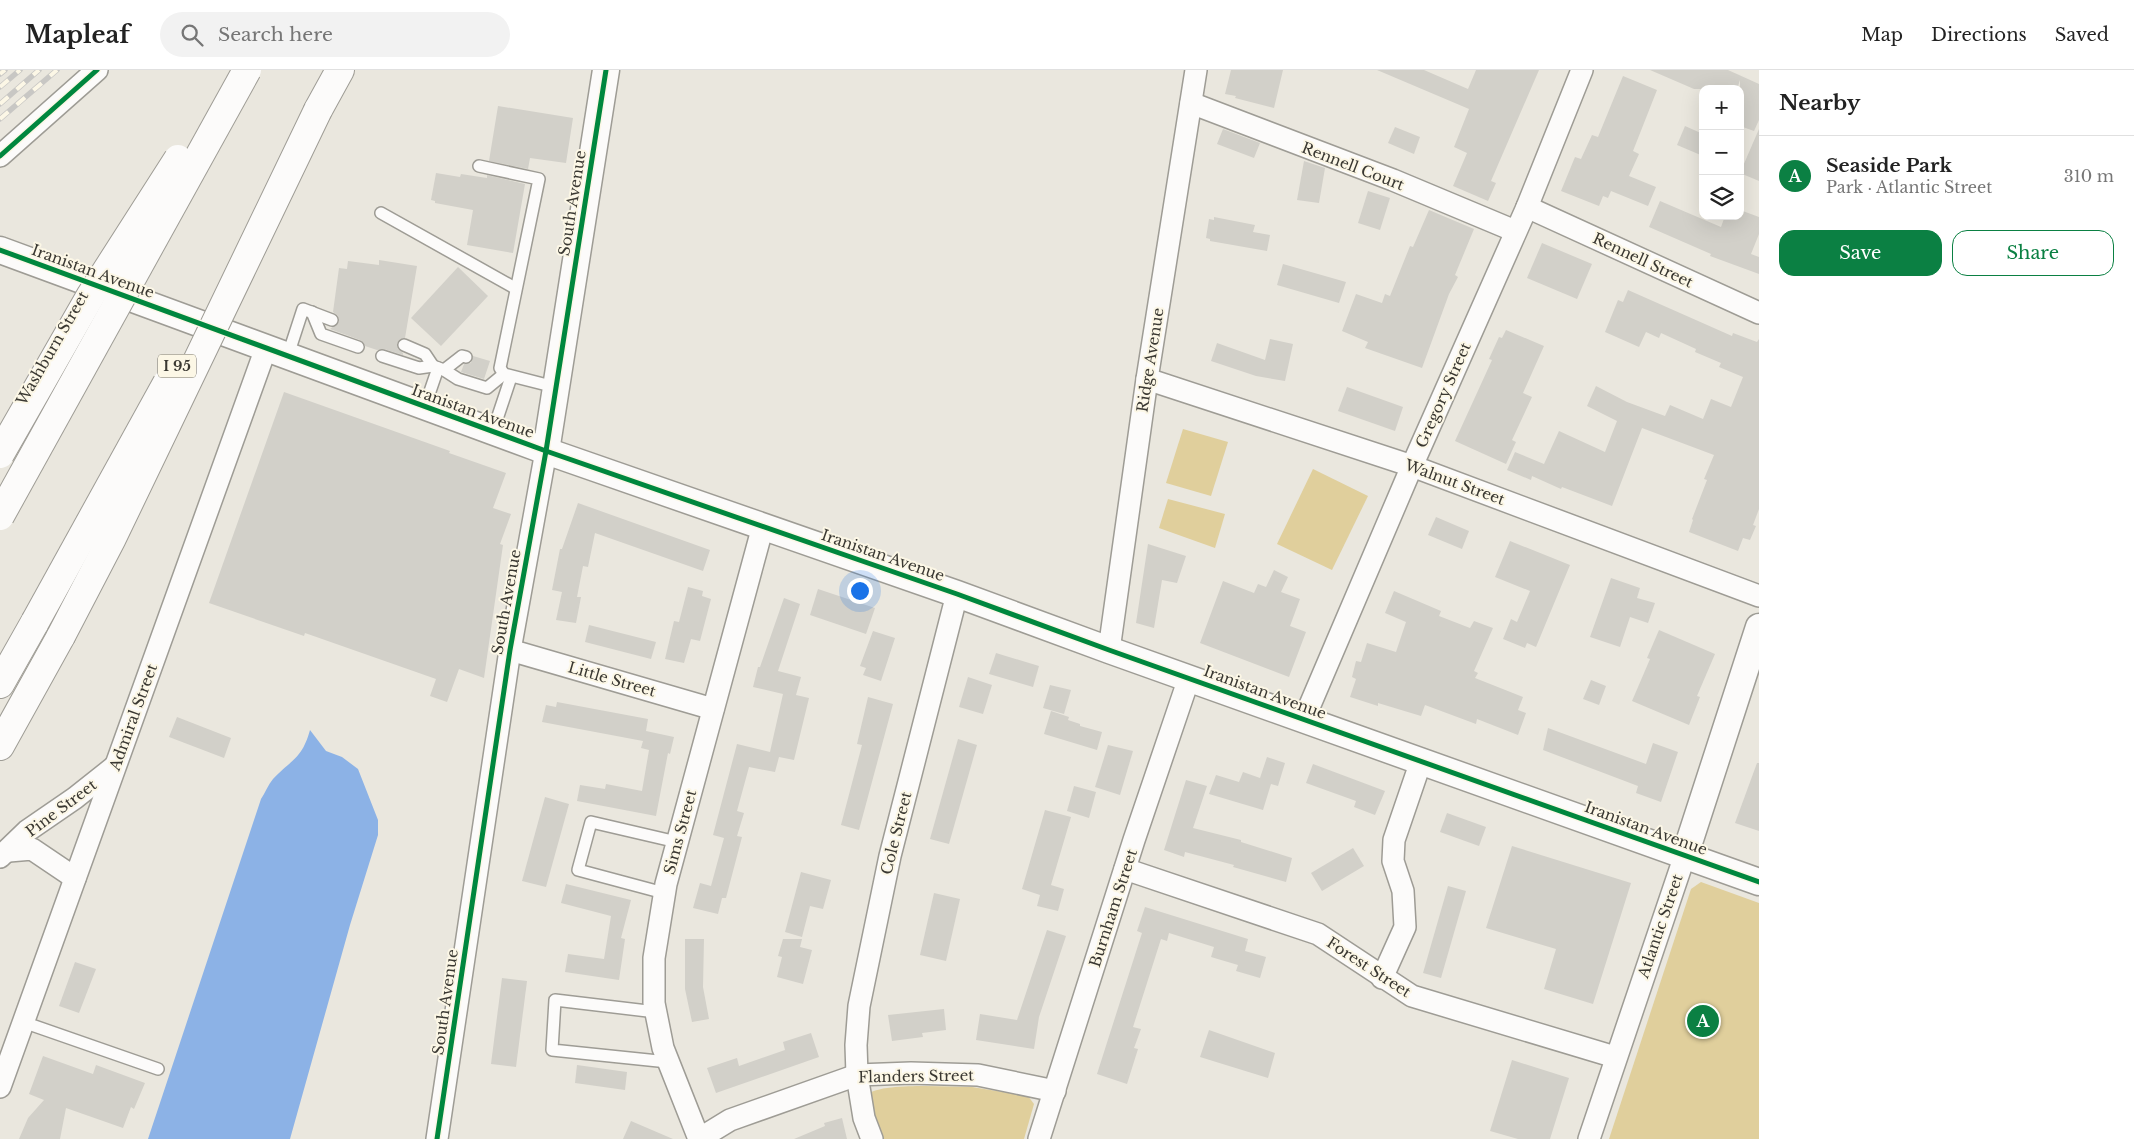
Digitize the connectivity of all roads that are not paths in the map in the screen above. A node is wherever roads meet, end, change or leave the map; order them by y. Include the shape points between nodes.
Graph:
1 (97, 70) edge
2 (236, 70) edge
3 (247, 70) edge
4 (340, 70) edge
5 (606, 70) edge
6 (1196, 70) edge
7 (1582, 70) edge
8 (1191, 103) junction
9 (318, 110) junction
10 (0, 156) edge
11 (479, 166) dead end
12 (1527, 207) junction
13 (381, 213) dead end
14 (1515, 231) junction
15 (0, 250) edge
16 (89, 284) junction
17 (515, 288) junction
18 (312, 312) junction
19 (1759, 313) edge
20 (332, 320) dead end
21 (404, 345) dead end
22 (358, 347) dead end
23 (277, 352) junction
24 (382, 356) dead end
25 (466, 357) dead end
26 (439, 368) junction
27 (501, 371) junction
28 (1147, 379) junction
29 (555, 387) junction
30 (425, 406) junction
31 (493, 431) junction
32 (0, 438) edge
33 (546, 451) junction
34 (0, 454) edge
35 (1412, 466) junction
36 (0, 516) edge
37 (763, 526) junction
38 (957, 594) junction
39 (1759, 596) edge
40 (1759, 627) edge
41 (510, 650) junction
42 (1109, 650) junction
43 (1189, 678) junction
44 (0, 684) edge
45 (713, 708) junction
46 (1304, 720) junction
47 (0, 746) edge
48 (1421, 761) junction
49 (115, 767) junction
50 (677, 842) junction
51 (4, 854) edge
52 (1685, 855) junction
53 (1125, 870) junction
54 (75, 878) junction
55 (1759, 882) edge
56 (664, 893) junction
57 (1382, 978) junction
58 (656, 1012) junction
59 (23, 1022) junction
60 (1616, 1057) junction
61 (668, 1062) junction
62 (158, 1069) dead end
63 (856, 1075) junction
64 (0, 1086) edge
65 (1055, 1091) junction
66 (437, 1139) edge
67 (699, 1139) edge
68 (872, 1139) edge
69 (1039, 1139) edge
70 (1589, 1139) edge

1 - 10 street
2 - 34 highway, bridge via 62,342
3 - 36 highway, bridge
4 - 9 highway, I 95
5 - 29 street, South Avenue
6 - 8 street, Ridge Avenue
7 - 12 street, Gregory Street
8 - 14 street, Rennell Court via 1393,180
8 - 28 street, Ridge Avenue
9 - 44 highway, I 95, bridge
9 - 47 highway, bridge via 116,529
11 - 17 lane via 539,179
12 - 14 street, Gregory Street
12 - 19 street, Rennell Street
13 - 17 lane
14 - 35 street, Gregory Street
15 - 16 street, Iranistan Avenue
16 - 23 street, Iranistan Avenue
16 - 32 street, Washburn Street
17 - 27 lane
18 - 20 lane
18 - 22 lane via 321,334
18 - 23 lane via 303,309
21 - 26 lane via 425,354
23 - 30 street, Iranistan Avenue
23 - 49 street, Admiral Street
24 - 26 lane via 419,368
25 - 26 lane
26 - 27 lane via 458,379 487,388
26 - 30 lane
27 - 29 lane
27 - 31 lane
28 - 35 street, Walnut Street
28 - 42 street, Ridge Avenue
29 - 33 street, South Avenue
30 - 31 street, Iranistan Avenue
31 - 33 street, Iranistan Avenue
33 - 37 street, Iranistan Avenue
33 - 41 street, South Avenue
35 - 39 street, Walnut Street
35 - 46 street, Gregory Street
37 - 38 street, Iranistan Avenue
37 - 45 street, Sims Street
38 - 42 street, Iranistan Avenue
38 - 63 street, Cole Street via 890,856 868,960 859,1006
40 - 52 street, Atlantic Street
41 - 45 street, Little Street
41 - 66 street, South Avenue
42 - 43 street, Iranistan Avenue
43 - 46 street, Iranistan Avenue
43 - 53 street, Burnham Street
45 - 50 street, Sims Street
46 - 48 street, Iranistan Avenue
48 - 52 street, Iranistan Avenue
48 - 57 street via 1394,840 1393,861 1404,891 1405,927
49 - 51 street, Pine Street via 28,831
49 - 54 street, Admiral Street
50 - 56 street, Sims Street
50 - 56 lane via 591,822 578,870
51 - 54 street, Pine Street via 32,849
52 - 55 street, Iranistan Avenue
52 - 60 street, Atlantic Street
53 - 57 street, Forest Street via 1318,934
53 - 65 street, Burnham Street
54 - 59 street, Admiral Street
56 - 58 street, Sims Street via 654,958
57 - 60 street, Forest Street via 1412,996
58 - 61 street, Sims Street via 662,1048
58 - 61 lane via 555,1000 552,1050
59 - 62 lane
59 - 64 street, Admiral Street
60 - 70 street, Atlantic Street
61 - 67 street, Sims Street
63 - 65 street, Flanders Street via 978,1074
63 - 67 street, Flanders Street via 730,1120
63 - 68 street, Cole Street via 864,1118
65 - 69 street, Burnham Street

